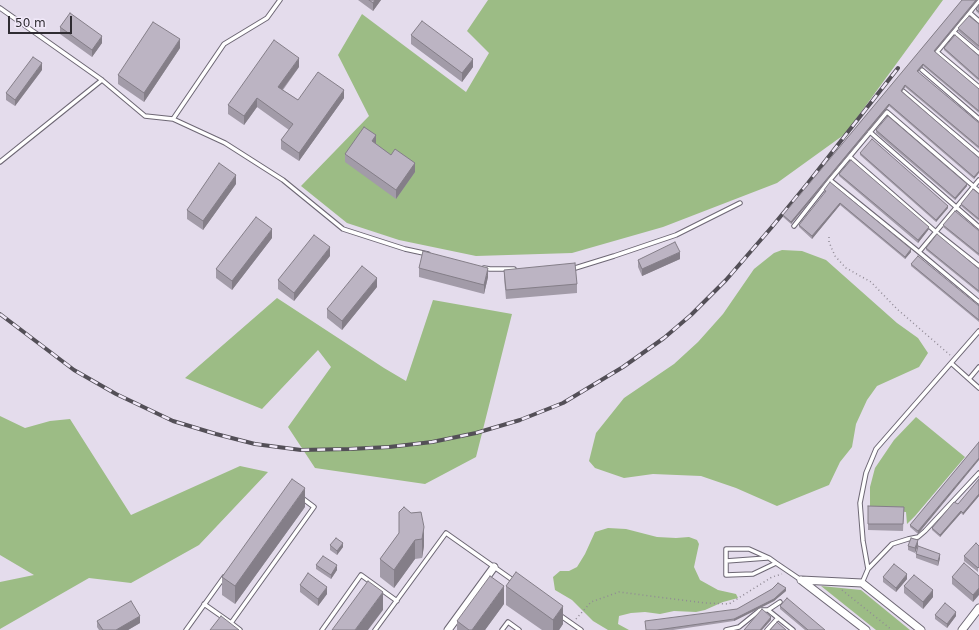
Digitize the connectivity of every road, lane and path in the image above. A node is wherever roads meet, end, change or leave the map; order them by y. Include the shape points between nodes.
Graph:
1 (280, 0) edge
2 (979, 1) edge
3 (0, 8) edge
4 (970, 13) junction
5 (979, 21) edge
6 (954, 32) junction
7 (979, 53) edge
8 (922, 70) edge
9 (102, 80) junction
10 (979, 87) edge
11 (903, 91) edge
12 (173, 118) junction
13 (979, 119) edge
14 (870, 132) junction
15 (979, 156) edge
16 (850, 157) junction
17 (0, 162) edge
18 (830, 180) junction
19 (979, 180) edge
20 (974, 186) junction
21 (979, 191) edge
22 (740, 203) dead end
23 (956, 208) junction
24 (794, 226) dead end
25 (979, 227) edge
26 (936, 232) junction
27 (829, 237) dead end
28 (919, 252) junction
29 (436, 255) edge
30 (477, 266) edge
31 (979, 266) edge
32 (520, 269) edge
33 (571, 269) edge
34 (979, 302) edge
35 (979, 331) edge
36 (955, 359) junction
37 (951, 363) junction
38 (979, 367) edge
39 (969, 379) junction
40 (979, 388) edge
41 (979, 473) edge
42 (299, 496) edge
43 (769, 558) junction
44 (726, 561) junction
45 (776, 563) junction
46 (494, 567) junction
47 (868, 569) junction
48 (789, 572) junction
49 (227, 573) edge
50 (801, 580) junction
51 (518, 584) edge
52 (862, 584) junction
53 (842, 590) dead end
54 (396, 601) junction
55 (780, 602) dead end
56 (204, 604) junction
57 (979, 608) edge
58 (768, 610) junction
59 (560, 615) edge
60 (778, 618) junction
61 (231, 623) junction
62 (572, 624) junction
63 (578, 629) edge
64 (186, 630) edge
65 (240, 630) edge
66 (322, 630) edge
67 (375, 630) edge
68 (448, 630) edge
69 (502, 630) edge
70 (519, 630) edge
71 (726, 630) edge
72 (767, 630) edge
73 (793, 630) edge
74 (866, 630) edge
75 (892, 630) edge
76 (921, 630) edge
77 (962, 630) edge

1 - 12 lane via 267,18 224,44
2 - 4 lane
3 - 9 lane
4 - 5 lane
4 - 6 lane
6 - 7 lane
6 - 10 lane via 937,52
8 - 13 lane
9 - 12 lane via 145,116
9 - 17 lane
11 - 15 lane
12 - 29 lane via 225,143 283,180 343,229 405,249
14 - 16 lane
14 - 20 lane via 887,112
14 - 23 lane
16 - 18 lane
16 - 26 lane
18 - 24 lane
18 - 28 lane
19 - 20 lane
20 - 21 lane
20 - 23 lane
22 - 33 lane via 676,235
23 - 25 lane
23 - 26 lane
26 - 28 lane
26 - 31 lane
27 - 36 path via 835,256 846,268 872,282 897,309
28 - 34 lane
30 - 32 lane via 490,269
35 - 36 lane
36 - 37 lane
37 - 39 lane
37 - 47 lane via 876,449 866,473 860,503
38 - 39 lane
39 - 40 lane
41 - 47 lane via 926,531 918,537 892,544
42 - 61 lane via 314,507
43 - 44 lane
43 - 44 lane via 749,550 726,549
43 - 45 lane
44 - 45 lane via 726,575 753,574
45 - 48 lane
46 - 51 lane
46 - 54 lane via 446,533
46 - 68 street
47 - 52 lane
48 - 50 lane
48 - 62 path via 772,577 729,604 619,592 592,602
49 - 56 lane
50 - 52 street
50 - 74 street
52 - 76 street
53 - 75 path
54 - 66 lane via 361,576
54 - 67 lane
55 - 58 lane
56 - 61 lane
56 - 64 lane
57 - 77 street
58 - 60 lane
58 - 71 lane via 760,610 739,627
59 - 62 lane
60 - 72 lane
60 - 73 lane
61 - 65 lane
62 - 63 lane
69 - 70 lane via 508,622

